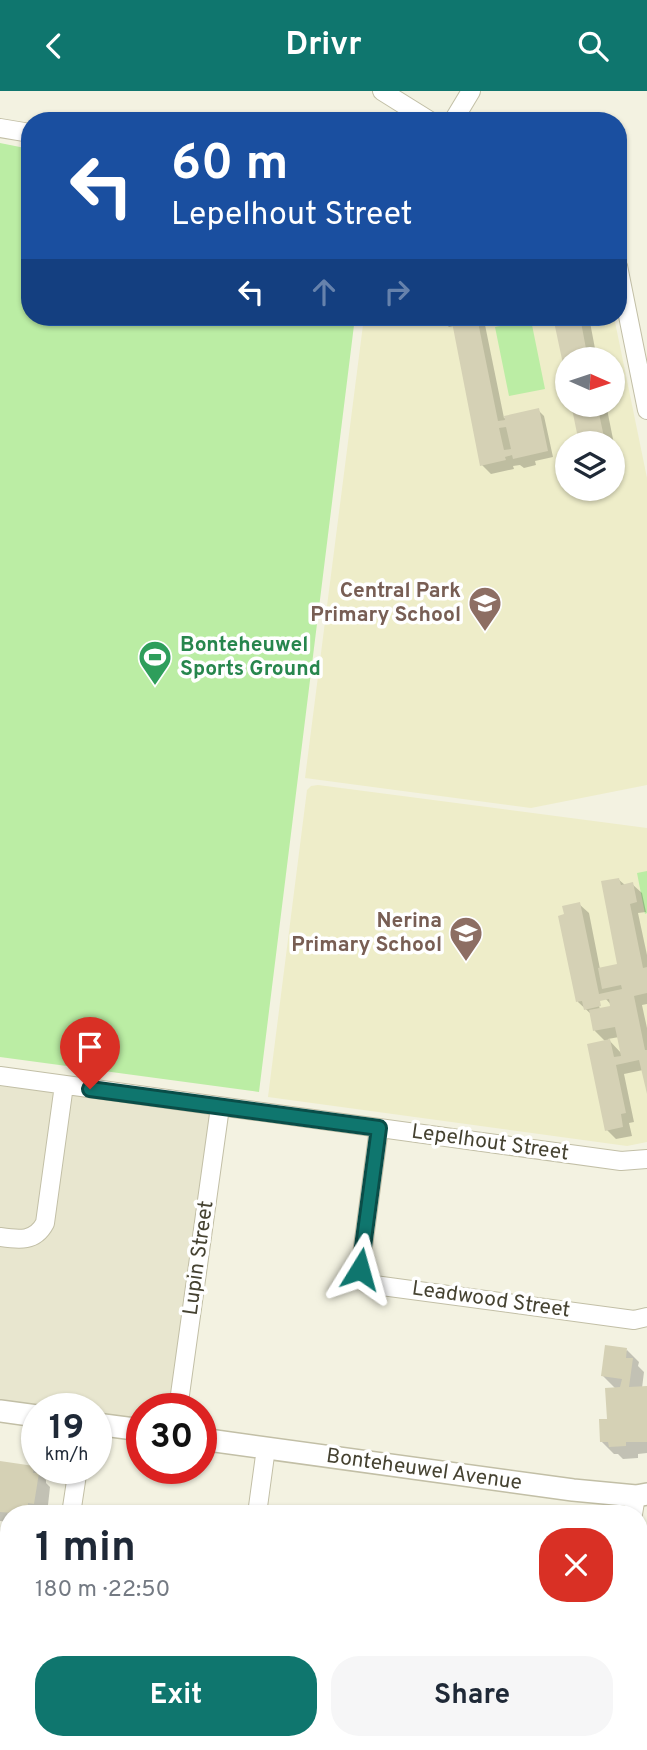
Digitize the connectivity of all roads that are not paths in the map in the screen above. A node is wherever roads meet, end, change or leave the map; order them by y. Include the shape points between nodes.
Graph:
1 (382, 91) edge
2 (471, 91) edge
3 (416, 112) edge
4 (458, 112) edge
5 (0, 128) edge
6 (21, 132) edge
7 (627, 311) edge
8 (647, 410) edge
9 (0, 1076) edge
10 (65, 1085) junction
11 (220, 1107) junction
12 (379, 1128) junction
13 (647, 1159) edge
14 (0, 1237) edge
15 (647, 1317) edge
16 (180, 1393) edge
17 (0, 1411) edge
18 (21, 1414) edge
19 (217, 1441) edge
20 (266, 1448) junction
21 (76, 1484) edge
22 (639, 1501) edge
23 (72, 1505) edge
24 (258, 1505) edge

1 - 3 street
2 - 4 street
5 - 6 street
7 - 8 street
9 - 10 street, Lepelhout Street
10 - 11 street, Lepelhout Street
10 - 14 street via 45,1223 26,1240
11 - 12 street, Lepelhout Street
11 - 16 street, Lupin Street
12 - 13 street, Lepelhout Street via 621,1161
12 - 15 street, Leadwood Street via 360,1269 368,1284 634,1320
17 - 18 street
19 - 20 street, Bonteheuwel Avenue
20 - 22 street, Bonteheuwel Avenue
20 - 24 street
21 - 23 street

